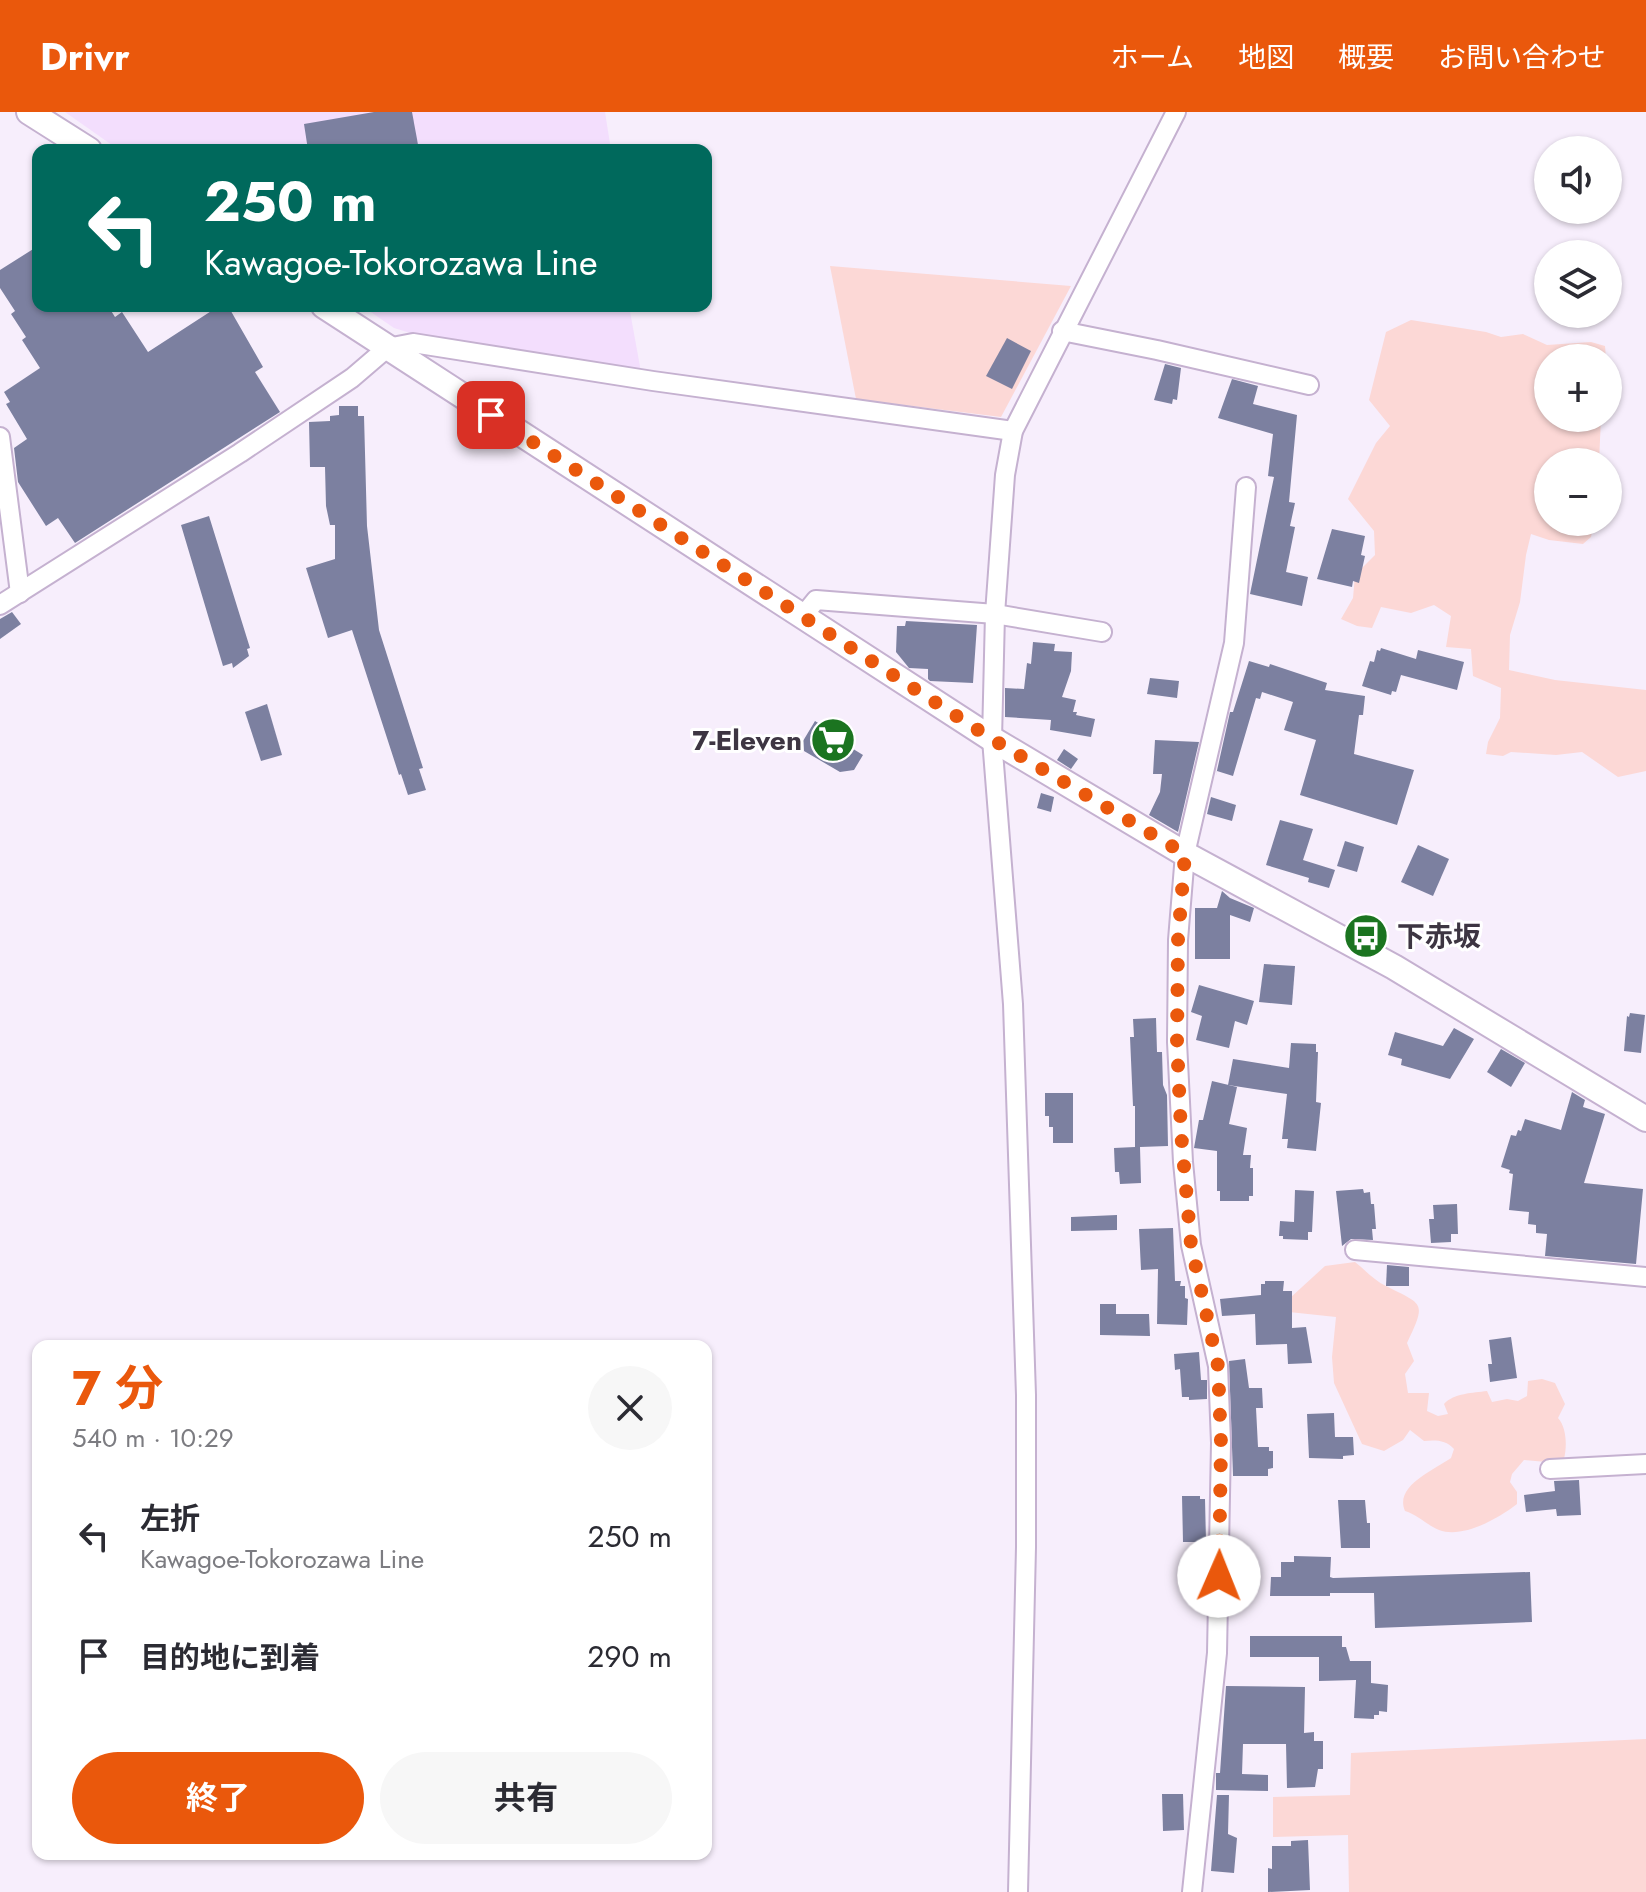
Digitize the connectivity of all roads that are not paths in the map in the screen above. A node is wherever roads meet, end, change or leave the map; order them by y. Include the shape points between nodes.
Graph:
1 (29, 112) edge
2 (1176, 112) edge
3 (80, 144) edge
4 (333, 312) edge
5 (1062, 331) junction
6 (387, 348) junction
7 (1309, 385) dead end
8 (1013, 431) junction
9 (0, 437) edge
10 (1246, 487) dead end
11 (20, 593) junction
12 (0, 605) edge
13 (995, 614) junction
14 (803, 616) junction
15 (1102, 632) dead end
16 (992, 739) junction
17 (1185, 854) junction
18 (1646, 1119) edge
19 (1355, 1250) dead end
20 (1646, 1277) edge
21 (1646, 1464) edge
22 (1550, 1469) dead end
23 (1018, 1892) edge
24 (1192, 1892) edge

1 - 3 main road
2 - 5 street
4 - 6 main road
5 - 7 street
5 - 8 street
6 - 8 street via 413,343
6 - 11 street via 352,378 240,453
6 - 14 main road
8 - 13 street
9 - 11 street
10 - 17 street via 1234,643
11 - 12 street
13 - 14 street via 816,600
13 - 15 street
13 - 16 street
14 - 16 main road
16 - 17 main road
16 - 23 street via 1013,1004 1026,1395
17 - 18 main road via 1394,967
17 - 24 street via 1177,1042 1183,1162 1191,1245 1218,1366 1221,1443 1217,1653
19 - 20 street
21 - 22 street

